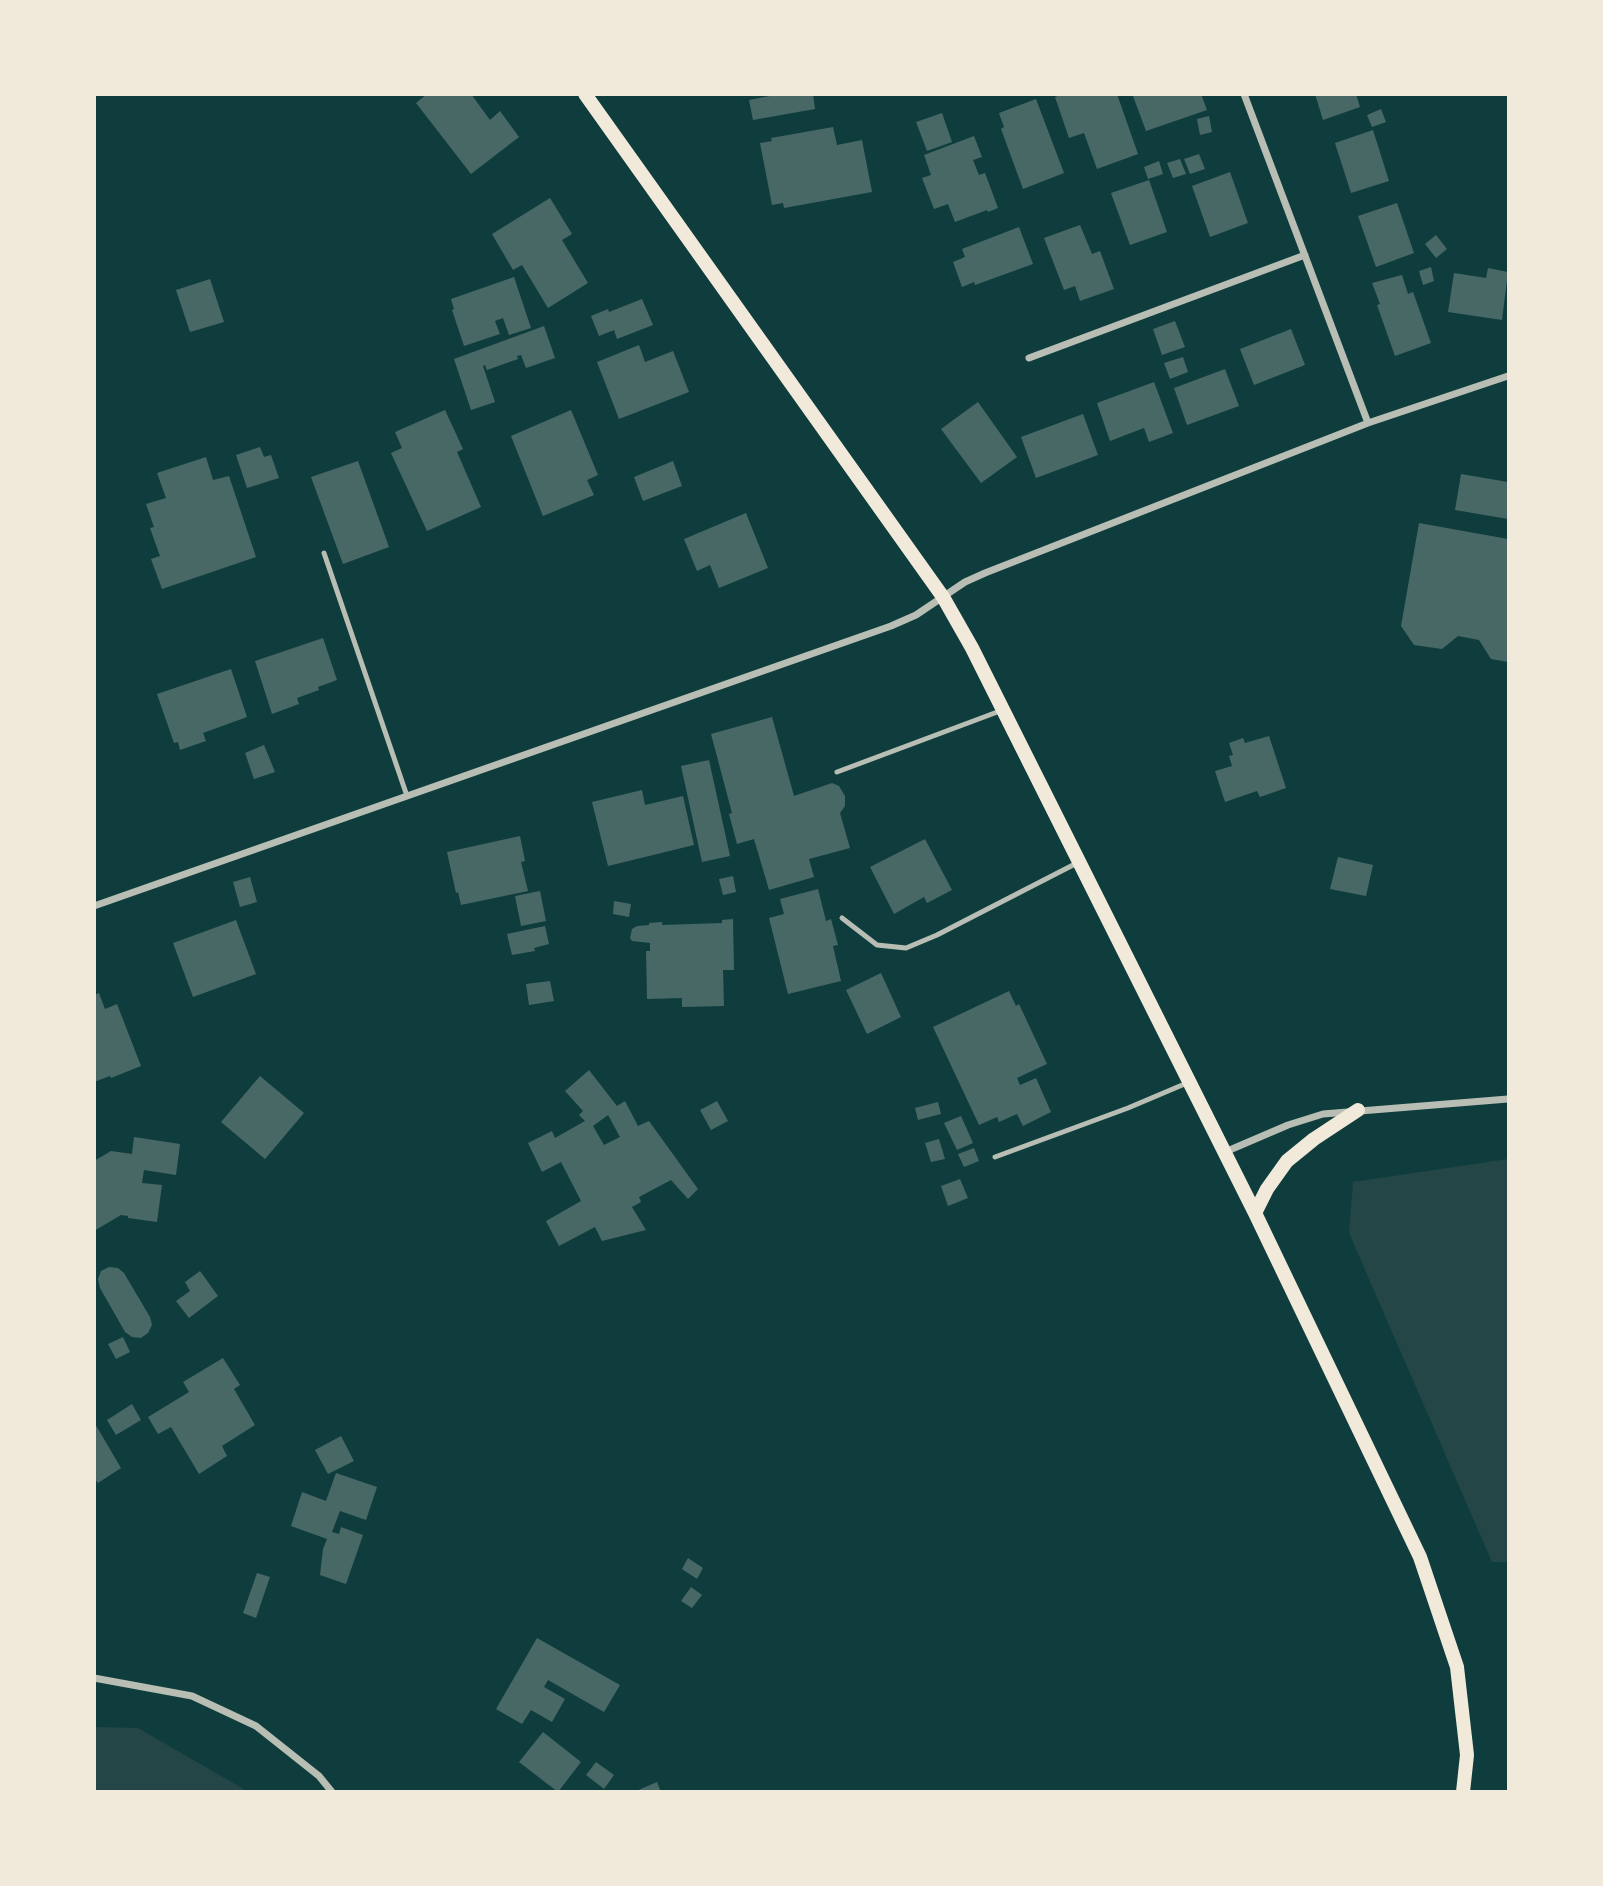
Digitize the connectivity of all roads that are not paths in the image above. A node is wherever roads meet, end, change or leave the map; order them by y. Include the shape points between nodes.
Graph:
1 (585, 94) edge
2 (1244, 94) edge
3 (1306, 255) junction
4 (1029, 358) dead end
5 (1508, 376) edge
6 (1368, 423) junction
7 (324, 552) dead end
8 (943, 597) junction
9 (1003, 710) junction
10 (837, 772) dead end
11 (407, 796) junction
12 (1080, 862) junction
13 (94, 906) edge
14 (842, 918) dead end
15 (1190, 1082) junction
16 (1508, 1099) edge
17 (1358, 1110) junction
18 (1225, 1152) junction
19 (995, 1157) dead end
20 (1255, 1213) junction
21 (94, 1678) edge
22 (332, 1791) edge
23 (1463, 1791) edge

1 - 8 main road
2 - 3 street
3 - 4 street
3 - 6 street
5 - 6 street
6 - 8 street via 985,573
7 - 11 lane
8 - 9 main road
8 - 11 street via 891,626
9 - 10 lane
9 - 12 main road
11 - 13 street
12 - 14 lane via 906,948 877,945
12 - 15 main road
15 - 18 main road
15 - 19 lane
16 - 17 street
17 - 18 street via 1288,1125
17 - 20 main road via 1287,1161
18 - 20 main road
20 - 23 main road via 1420,1557 1457,1667 1467,1755
21 - 22 street via 192,1696 256,1726

